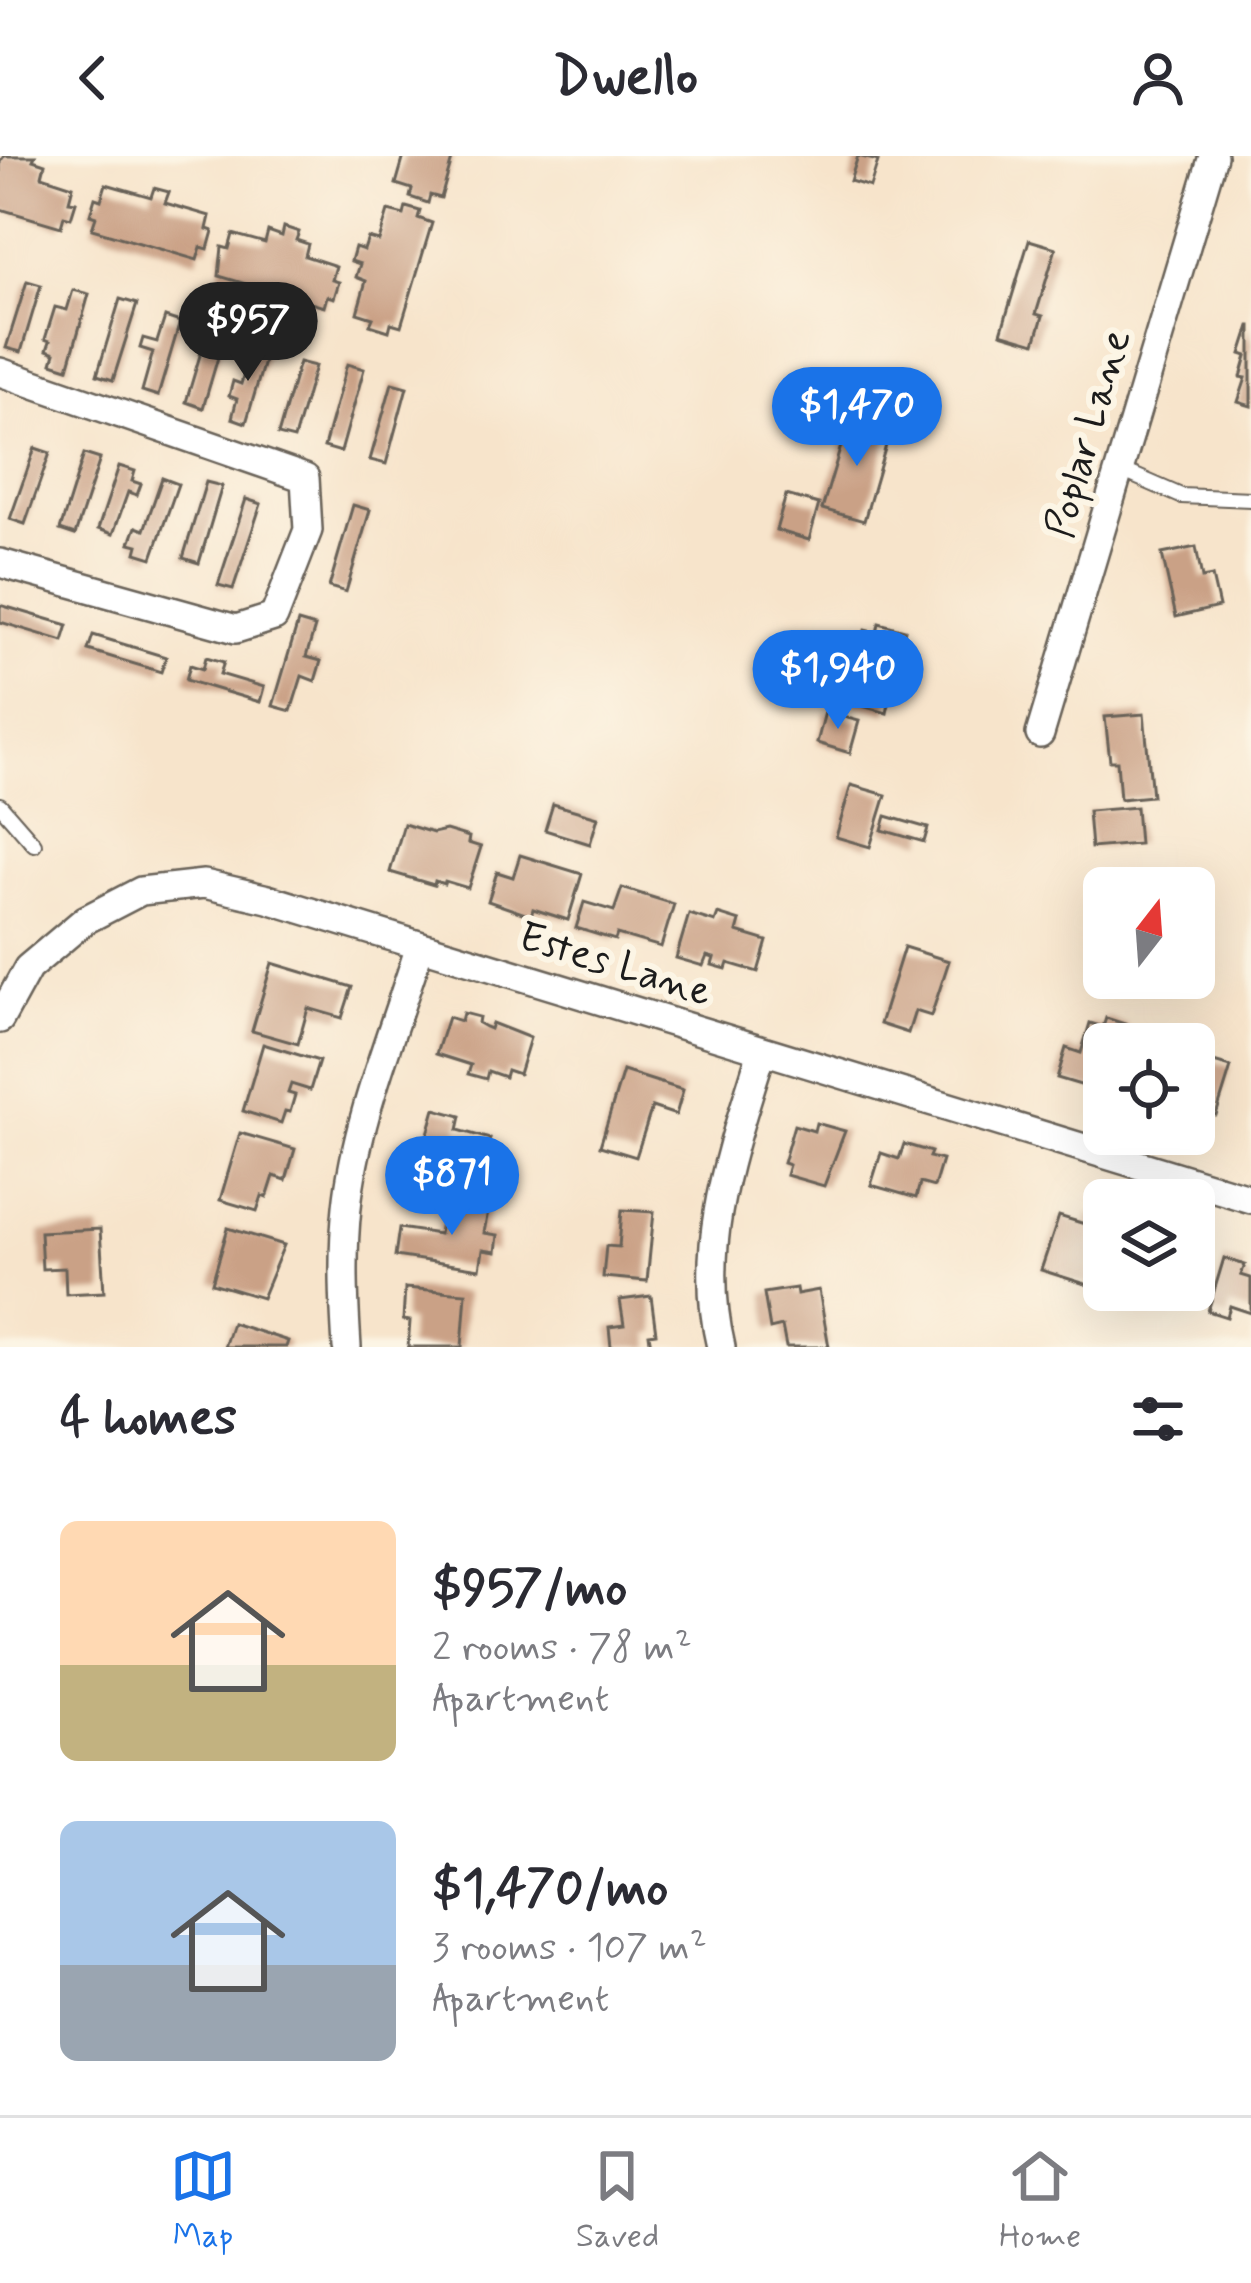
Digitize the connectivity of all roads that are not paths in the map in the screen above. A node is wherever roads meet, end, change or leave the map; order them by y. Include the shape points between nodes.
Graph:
1 (1213, 156) edge
2 (0, 372) edge
3 (1119, 469) junction
4 (1251, 500) edge
5 (0, 563) edge
6 (1040, 734) dead end
7 (0, 805) edge
8 (34, 844) dead end
9 (420, 946) junction
10 (0, 1019) edge
11 (762, 1051) junction
12 (1251, 1199) edge
13 (347, 1347) edge
14 (721, 1347) edge

1 - 3 street, Poplar Lane
2 - 5 street via 304,478 308,530 274,617 236,628
3 - 4 lane via 1181,496
3 - 6 street, Poplar Lane
7 - 8 lane
9 - 10 street, Estes Lane via 204,884 141,891 85,920 28,968
9 - 11 street, Estes Lane
9 - 13 street via 347,1202
11 - 12 street, Estes Lane
11 - 14 street via 720,1190 711,1252

